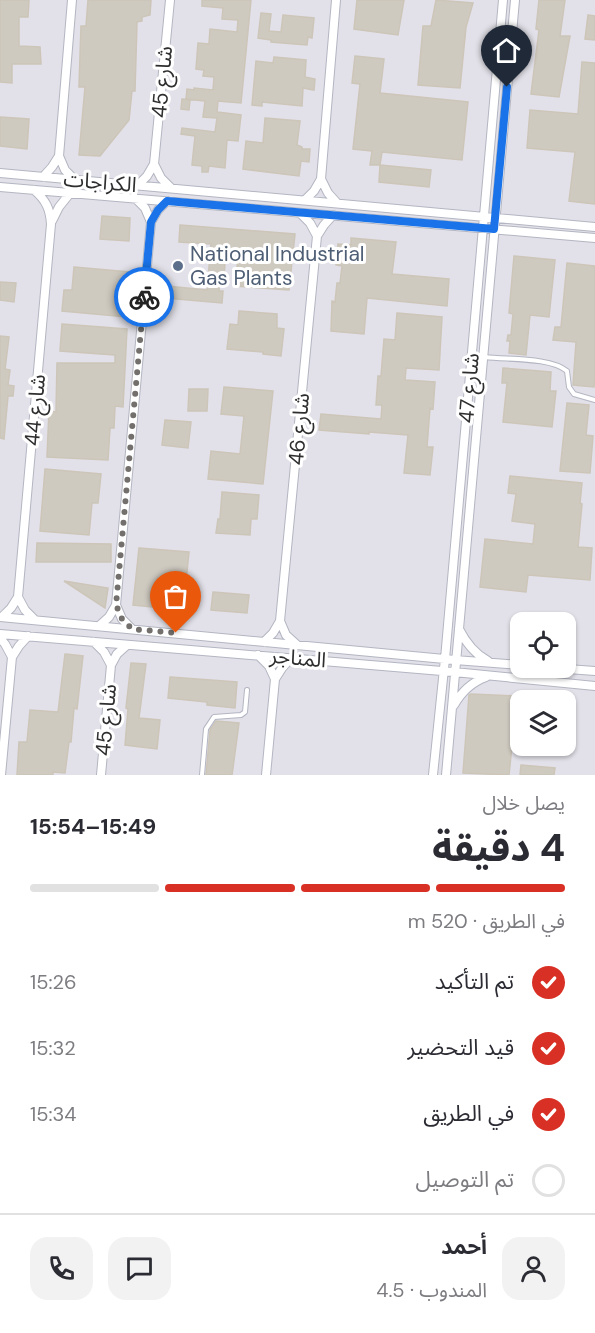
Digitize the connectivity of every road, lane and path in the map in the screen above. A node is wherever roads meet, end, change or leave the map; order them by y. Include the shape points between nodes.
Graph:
1 (72, 0) edge
2 (170, 0) edge
3 (336, 0) edge
4 (502, 0) edge
5 (515, 0) edge
6 (59, 156) junction
7 (154, 164) junction
8 (0, 173) edge
9 (43, 177) junction
10 (321, 179) junction
11 (76, 180) junction
12 (138, 185) junction
13 (0, 187) edge
14 (171, 188) junction
15 (34, 190) junction
16 (71, 192) junction
17 (134, 198) junction
18 (305, 200) junction
19 (167, 201) junction
20 (338, 203) junction
21 (300, 212) junction
22 (333, 215) junction
23 (484, 217) junction
24 (495, 218) junction
25 (151, 222) junction
26 (51, 224) junction
27 (595, 227) edge
28 (483, 228) junction
29 (494, 229) junction
30 (317, 236) junction
31 (595, 238) edge
32 (484, 357) junction
33 (595, 400) edge
34 (18, 597) junction
35 (116, 605) junction
36 (1, 617) edge
37 (35, 621) junction
38 (280, 621) junction
39 (99, 626) junction
40 (458, 627) junction
41 (132, 629) junction
42 (0, 636) edge
43 (28, 636) junction
44 (94, 642) junction
45 (264, 642) junction
46 (127, 645) junction
47 (297, 645) junction
48 (258, 655) junction
49 (12, 657) junction
50 (291, 658) junction
51 (445, 659) junction
52 (455, 660) junction
53 (491, 663) junction
54 (510, 664) edge
55 (111, 665) junction
56 (576, 669) edge
57 (593, 669) edge
58 (443, 671) junction
59 (454, 672) junction
60 (490, 675) junction
61 (275, 679) junction
62 (585, 685) junction
63 (595, 686) edge
64 (247, 690) dead end
65 (595, 695) edge
66 (452, 708) junction
67 (1, 775) edge
68 (101, 775) edge
69 (202, 775) edge
70 (266, 775) edge
71 (433, 775) edge
72 (446, 775) edge

1 - 6 street
2 - 7 street, شارع 45
3 - 10 street
4 - 23 street, شارع 47
5 - 24 street, شارع 47
6 - 9 street
6 - 11 street via 65,170
7 - 12 street
7 - 14 street via 160,178
8 - 9 street, الكراجات
9 - 11 street, الكراجات
10 - 18 street
10 - 20 street via 327,193
11 - 12 street, الكراجات
12 - 14 street, الكراجات
13 - 15 street, الكراجات
14 - 18 street, الكراجات
15 - 16 street, الكراجات
15 - 26 street, شارع 44 via 47,204
16 - 17 street, الكراجات
16 - 26 street, شارع 44
17 - 19 street, الكراجات
17 - 25 street via 145,208
18 - 20 street, الكراجات
19 - 21 street, الكراجات
19 - 25 street
20 - 23 street, الكراجات
21 - 22 street, الكراجات
21 - 30 street
22 - 28 street, الكراجات
22 - 30 street
23 - 24 street, الكراجات
23 - 28 street, شارع 47
24 - 27 street, الكراجات
24 - 29 street, شارع 47
25 - 35 street
26 - 34 street, شارع 44
28 - 29 street, الكراجات
28 - 51 street, شارع 47
29 - 31 street, الكراجات
29 - 32 street, شارع 47
30 - 38 street, شارع 46
32 - 33 lane via 561,366 567,371 574,394
32 - 40 street, شارع 47
34 - 36 street
34 - 37 street
35 - 39 street
35 - 41 street
36 - 37 street, المناجر
37 - 39 street, المناجر
38 - 45 street
38 - 47 street via 286,635
39 - 41 street, المناجر
40 - 52 street, شارع 47
40 - 53 street via 468,644
41 - 45 street, المناجر
42 - 43 street, المناجر
42 - 49 street
43 - 44 street, المناجر
43 - 49 street
44 - 46 street, المناجر
44 - 55 street, شارع 45
45 - 47 street, المناجر
46 - 48 street, المناجر
46 - 55 street, شارع 45
47 - 51 street, المناجر
48 - 50 street, المناجر
48 - 61 street
49 - 67 street
50 - 58 street, المناجر
50 - 61 street
51 - 52 street, المناجر
51 - 58 street, شارع 47
52 - 53 street, المناجر
52 - 59 street, شارع 47
53 - 54 street, المناجر
55 - 68 street, شارع 45
56 - 57 street
58 - 59 street, المناجر
58 - 71 street, شارع 47
59 - 60 street, المناجر
59 - 66 street, شارع 47
60 - 62 street, المناجر
60 - 66 street via 467,687
61 - 70 street
62 - 63 street, المناجر
62 - 65 street
64 - 69 lane via 245,712 214,717 206,729
66 - 72 street, شارع 47

